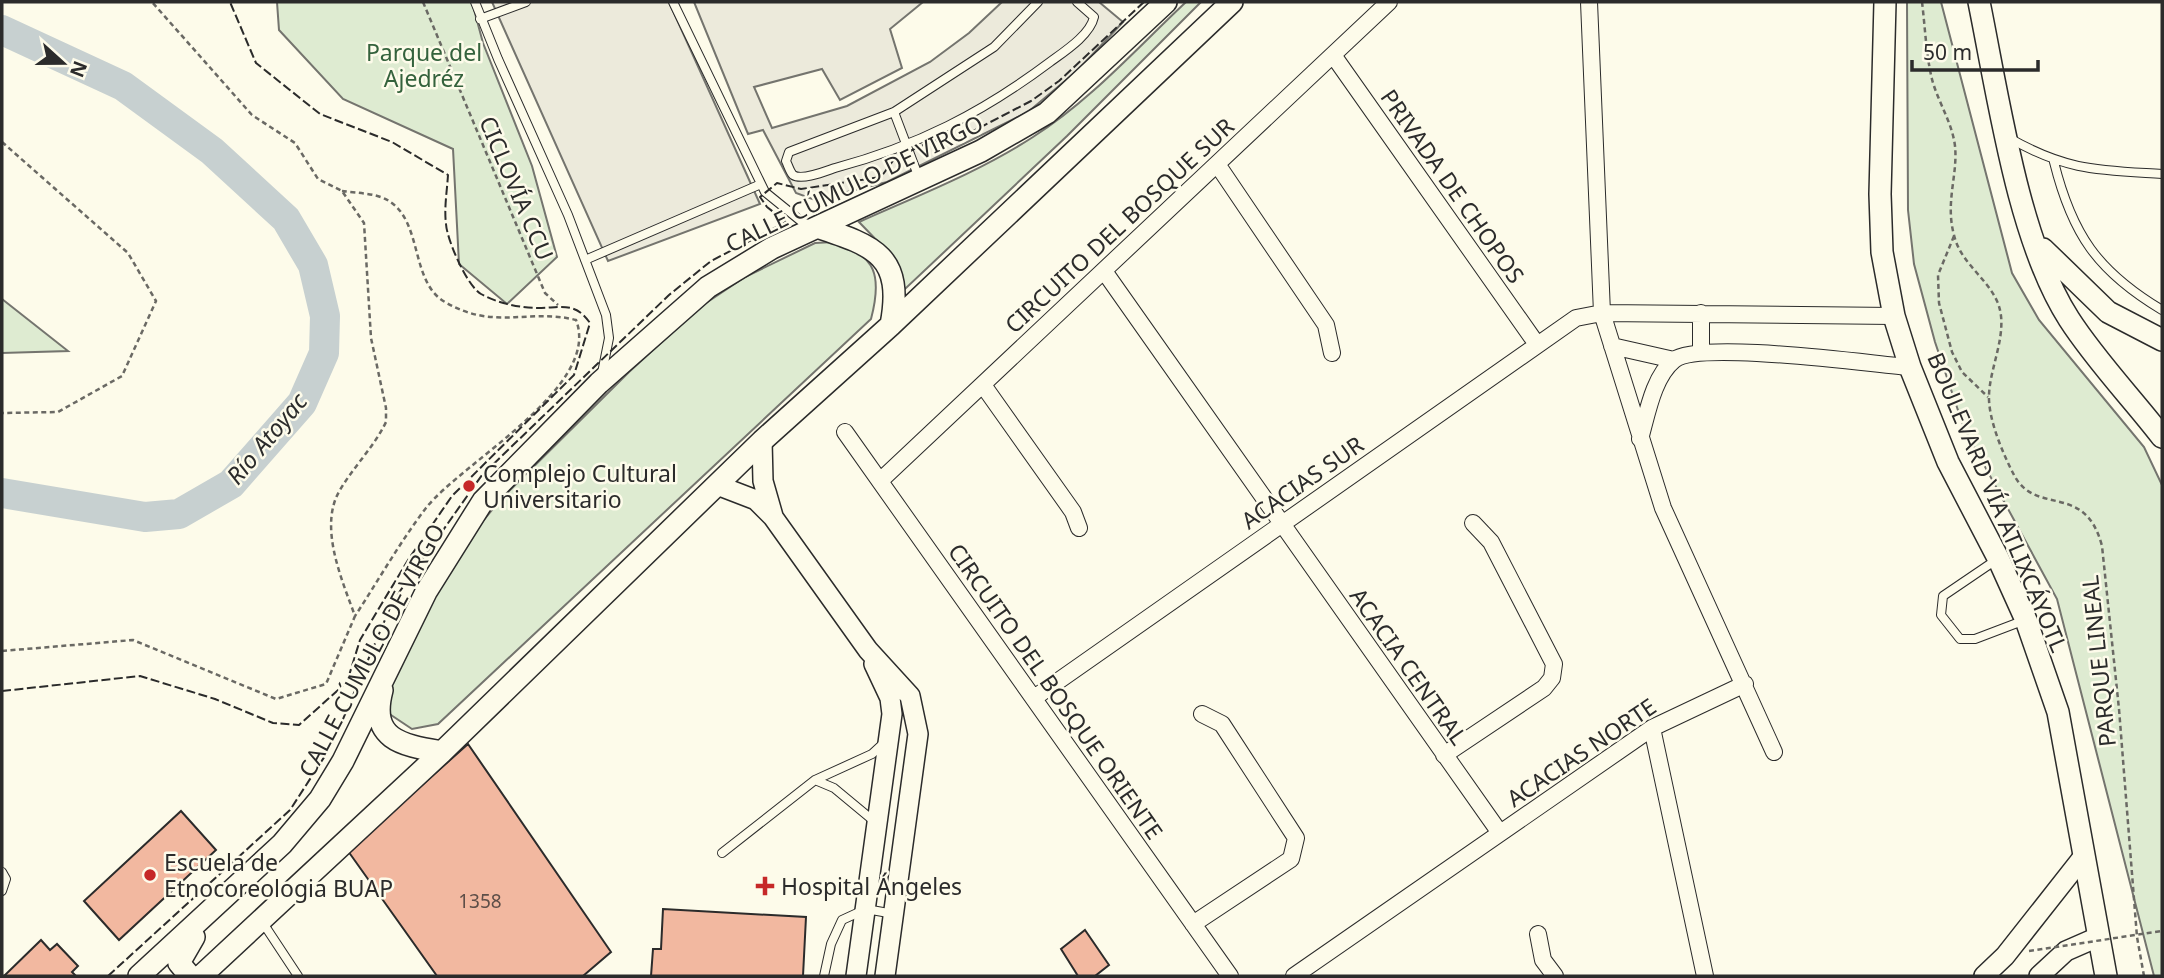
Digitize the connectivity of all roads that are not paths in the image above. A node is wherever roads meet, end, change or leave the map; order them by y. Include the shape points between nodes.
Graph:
1 (475, 2) edge
2 (526, 2) edge
3 (673, 2) edge
4 (1038, 2) edge
5 (1077, 2) edge
6 (1166, 2) edge
7 (1215, 2) edge
8 (1232, 2) edge
9 (1390, 2) edge
10 (1589, 2) edge
11 (1885, 2) edge
12 (1979, 2) edge
13 (480, 19) junction
14 (1333, 55) junction
15 (1168, 64) junction
16 (894, 113) junction
17 (2007, 136) junction
18 (906, 146) junction
19 (2054, 162) junction
20 (1217, 164) junction
21 (2162, 174) edge
22 (920, 181) junction
23 (761, 184) junction
24 (817, 227) junction
25 (2035, 241) junction
26 (585, 260) junction
27 (1104, 271) junction
28 (2162, 310) edge
29 (1602, 313) junction
30 (1701, 313) junction
31 (1894, 316) junction
32 (891, 324) junction
33 (2162, 340) edge
34 (1536, 343) junction
35 (1612, 346) junction
36 (1701, 352) junction
37 (1332, 353) dead end
38 (1674, 360) junction
39 (1910, 367) junction
40 (599, 383) junction
41 (983, 385) junction
42 (845, 432) dead end
43 (2162, 436) edge
44 (1640, 439) junction
45 (762, 441) junction
46 (880, 481) junction
47 (717, 485) junction
48 (773, 517) junction
49 (1473, 523) dead end
50 (1282, 524) junction
51 (1079, 528) dead end
52 (1998, 558) junction
53 (2026, 620) junction
54 (867, 650) junction
55 (388, 664) junction
56 (1745, 684) junction
57 (1034, 698) junction
58 (1202, 714) dead end
59 (1652, 728) junction
60 (889, 737) junction
61 (442, 752) junction
62 (1774, 752) dead end
63 (1444, 755) junction
64 (815, 780) junction
65 (877, 825) junction
66 (1500, 833) junction
67 (722, 853) dead end
68 (2083, 857) junction
69 (2, 872) edge
70 (2, 891) edge
71 (218, 904) junction
72 (866, 909) junction
73 (894, 914) junction
74 (261, 920) junction
75 (1193, 924) junction
76 (1538, 934) dead end
77 (2098, 937) junction
78 (139, 976) edge
79 (190, 976) edge
80 (201, 976) edge
81 (298, 976) edge
82 (824, 976) edge
83 (856, 976) edge
84 (885, 976) edge
85 (1230, 976) edge
86 (1294, 976) edge
87 (1555, 976) edge
88 (1704, 976) edge
89 (1983, 976) edge
90 (2039, 976) edge
91 (2106, 976) edge

1 - 13 lane
2 - 13 lane
3 - 23 lane
4 - 16 lane via 994,47
5 - 18 lane via 1094,17 1092,25 1062,53 972,116
6 - 22 main road, CALLE CÚMULO DE VIRGO via 1047,113
7 - 15 main road via 1213,14
8 - 15 main road
9 - 14 street, CIRCUITO DEL BOSQUE SUR
10 - 29 street
11 - 31 main road, BOULEVARD VÍA ATLIXCÁYOTL via 1880,194 1882,252
12 - 17 main road
13 - 26 lane
14 - 20 street, CIRCUITO DEL BOSQUE SUR
14 - 34 street, PRIVADA DE CHOPOS
15 - 32 main road
16 - 18 lane
16 - 18 lane via 798,146 786,161 791,173 798,176
17 - 19 lane
17 - 25 main road
18 - 22 lane
19 - 21 lane via 2097,171
19 - 28 lane via 2078,233 2132,292
20 - 27 street, CIRCUITO DEL BOSQUE SUR
20 - 37 street via 1326,325
22 - 24 main road, CALLE CÚMULO DE VIRGO
23 - 24 lane via 802,222
23 - 26 lane
24 - 32 main road via 857,240 878,253 897,294
24 - 40 main road, CALLE CÚMULO DE VIRGO via 708,287
25 - 33 main road via 2108,312
25 - 43 main road via 2069,319
26 - 40 lane via 606,315 609,338
27 - 41 street, CIRCUITO DEL BOSQUE SUR
27 - 50 street, ACACIA CENTRAL
29 - 30 street, ACACIAS SUR
29 - 34 street, ACACIAS SUR via 1576,318
29 - 35 street
30 - 31 street, ACACIAS SUR
30 - 36 street
31 - 39 main road, BOULEVARD VÍA ATLIXCÁYOTL
32 - 45 main road
34 - 50 street, ACACIAS SUR
35 - 38 street
35 - 44 street
36 - 38 street
36 - 39 street
38 - 44 street via 1651,400
39 - 52 main road, BOULEVARD VÍA ATLIXCÁYOTL via 1948,462
40 - 55 main road, CALLE CÚMULO DE VIRGO via 483,500
41 - 46 street, CIRCUITO DEL BOSQUE SUR
41 - 51 street via 1073,512
42 - 46 street, CIRCUITO DEL BOSQUE ORIENTE
44 - 56 street via 1663,508
45 - 47 main road
45 - 48 street via 763,481
46 - 57 street, CIRCUITO DEL BOSQUE ORIENTE
47 - 48 street via 755,500
47 - 61 main road
48 - 54 street
49 - 63 street via 1491,542 1554,664 1552,678 1544,688
50 - 57 street, ACACIAS SUR
50 - 63 street, ACACIA CENTRAL
52 - 53 main road, BOULEVARD VÍA ATLIXCÁYOTL
52 - 53 lane via 1943,596 1941,615 1960,639 1975,639
53 - 68 main road, BOULEVARD VÍA ATLIXCÁYOTL via 2058,712
54 - 60 street via 891,705
54 - 73 street via 904,689 917,720
55 - 61 main road via 379,721 387,734 401,743
55 - 71 main road, CALLE CÚMULO DE VIRGO via 320,799 282,844
56 - 59 street, ACACIAS NORTE
56 - 62 street
57 - 75 street, CIRCUITO DEL BOSQUE ORIENTE
58 - 75 street via 1222,724 1296,838 1290,859
59 - 66 street, ACACIAS NORTE
59 - 88 street
60 - 64 lane via 872,754
60 - 65 street
61 - 74 main road
63 - 66 street, ACACIA CENTRAL
64 - 65 lane via 834,788
64 - 67 lane
65 - 72 street
66 - 86 street, ACACIAS NORTE
68 - 77 main road, BOULEVARD VÍA ATLIXCÁYOTL
68 - 89 street via 2005,956
69 - 70 lane via 6,879
71 - 78 main road, CALLE CÚMULO DE VIRGO
71 - 79 main road via 181,957 179,963
72 - 73 lane
72 - 82 lane via 842,920
72 - 83 street
73 - 84 street
74 - 80 main road
74 - 81 lane
75 - 85 street, CIRCUITO DEL BOSQUE ORIENTE
76 - 87 street via 1543,960
77 - 90 street via 2066,951
77 - 91 main road, BOULEVARD VÍA ATLIXCÁYOTL

